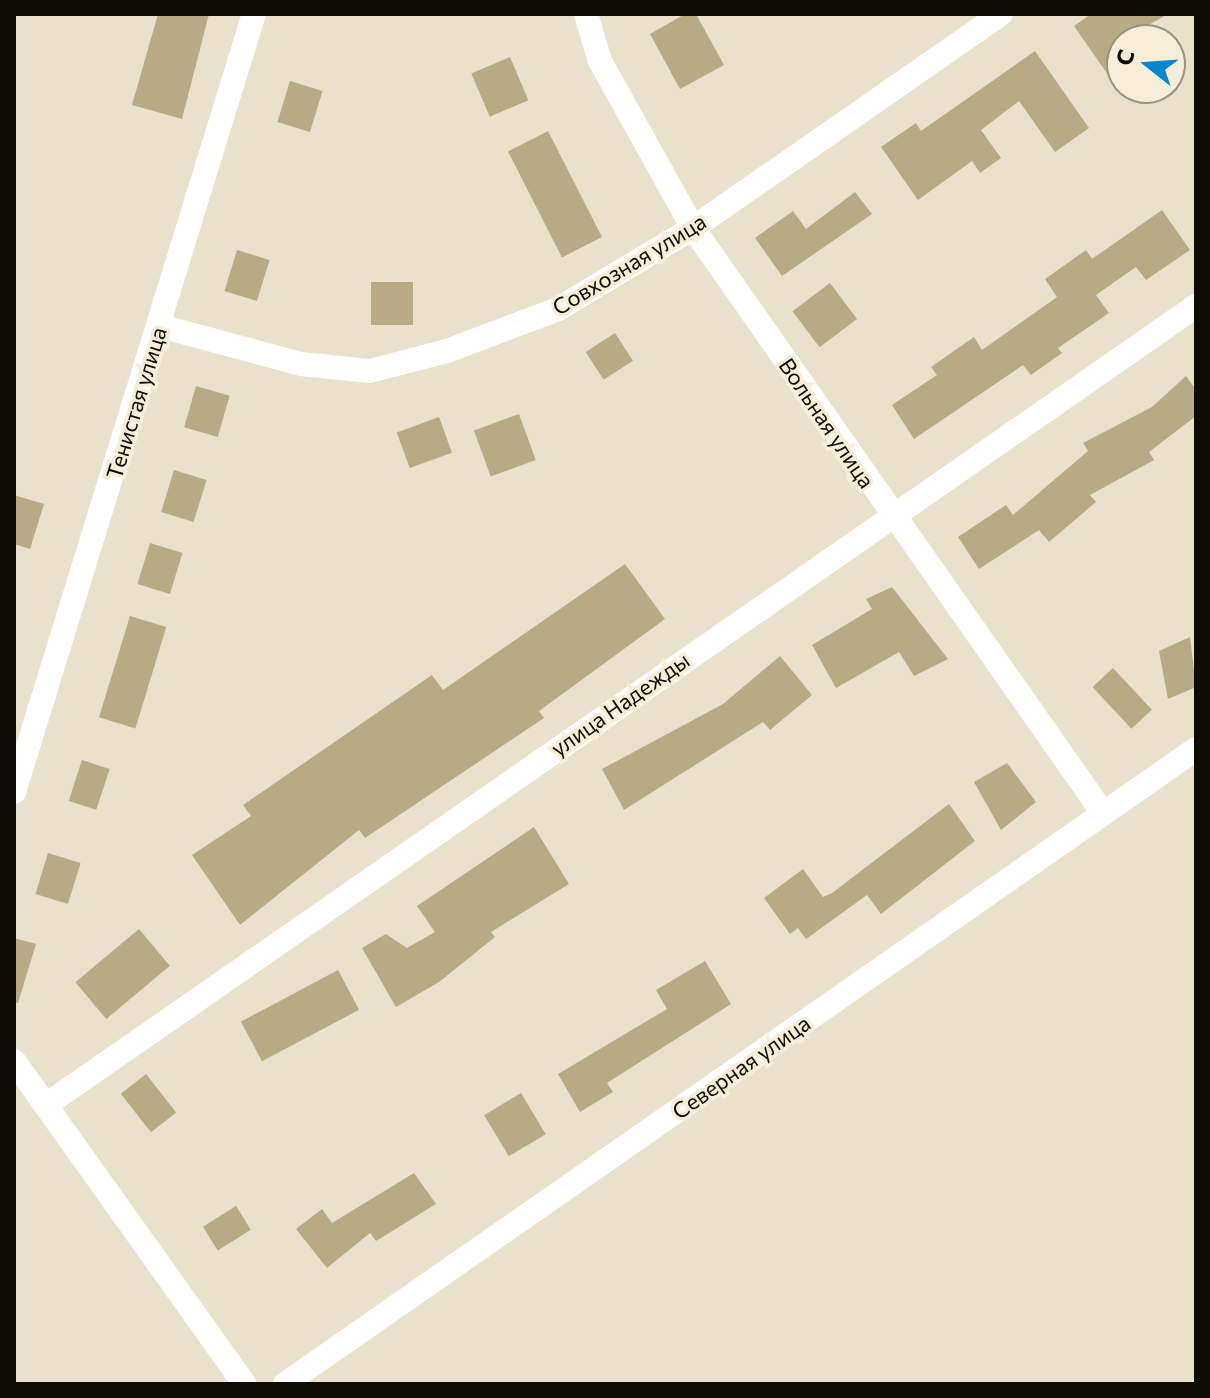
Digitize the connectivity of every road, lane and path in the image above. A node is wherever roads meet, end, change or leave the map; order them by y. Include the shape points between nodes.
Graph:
1 (254, 14) edge
2 (586, 14) edge
3 (1001, 14) edge
4 (693, 228) junction
5 (1196, 306) edge
6 (160, 326) junction
7 (890, 515) junction
8 (1196, 749) edge
9 (14, 792) edge
10 (1103, 813) junction
11 (14, 1061) edge
12 (46, 1105) junction
13 (244, 1384) edge
14 (285, 1384) edge

1 - 6 street, Тенистая улица
2 - 4 street, Вольная улица via 600,61
3 - 4 street, Совхозная улица
4 - 6 street, Совхозная улица via 558,309 370,371 301,364
4 - 7 street, Вольная улица
5 - 7 street, улица Надежды
6 - 9 street, Тенистая улица
7 - 10 street, Вольная улица
7 - 12 street, улица Надежды
8 - 10 street, Северная улица
10 - 14 street, Северная улица
11 - 12 street
12 - 13 street

